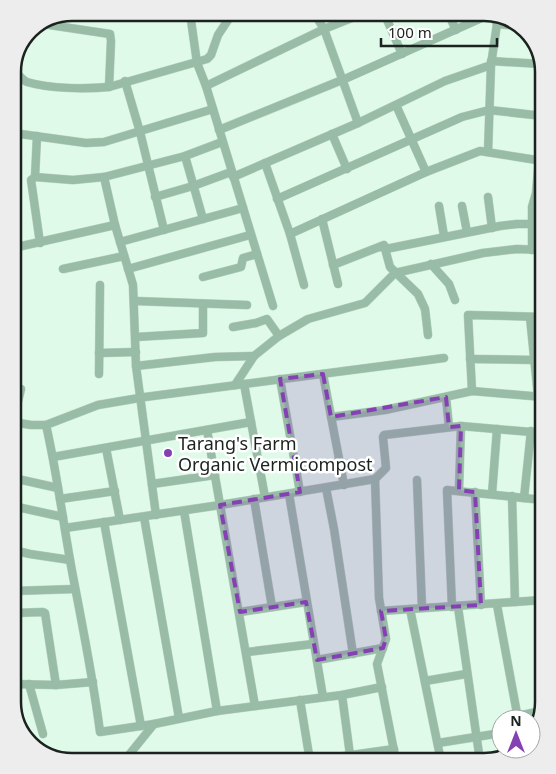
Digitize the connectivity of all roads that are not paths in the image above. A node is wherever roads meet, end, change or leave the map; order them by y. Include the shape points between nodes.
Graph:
1 (191, 21) edge
2 (226, 21) edge
3 (319, 21) edge
4 (388, 21) edge
5 (452, 21) edge
6 (475, 21) edge
7 (341, 22) edge
8 (497, 24) joint
9 (501, 24) edge
10 (53, 25) edge
11 (324, 29) junction
12 (456, 30) junction
13 (402, 54) junction
14 (197, 62) junction
15 (491, 63) junction
16 (534, 64) edge
17 (21, 76) edge
18 (342, 80) junction
19 (125, 81) junction
20 (109, 86) junction
21 (206, 86) junction
22 (396, 106) junction
23 (213, 109) junction
24 (489, 110) junction
25 (535, 115) edge
26 (358, 123) junction
27 (218, 130) junction
28 (140, 132) junction
29 (21, 134) edge
30 (332, 134) junction
31 (37, 136) junction
32 (411, 139) junction
33 (222, 142) junction
34 (488, 152) junction
35 (185, 156) junction
36 (535, 160) edge
37 (265, 163) junction
38 (148, 166) junction
39 (346, 168) junction
40 (426, 172) junction
41 (232, 175) junction
42 (35, 176) junction
43 (104, 177) junction
44 (193, 186) junction
45 (156, 196) junction
46 (535, 196) edge
47 (488, 197) dead end
48 (277, 199) junction
49 (439, 206) dead end
50 (462, 206) dead end
51 (242, 208) junction
52 (203, 219) junction
53 (322, 220) junction
54 (532, 224) junction
55 (115, 225) junction
56 (492, 228) junction
57 (164, 230) junction
58 (466, 232) junction
59 (290, 234) junction
60 (250, 235) junction
61 (444, 236) junction
62 (120, 242) junction
63 (40, 243) junction
64 (21, 247) edge
65 (386, 248) junction
66 (532, 250) joint
67 (257, 254) junction
68 (124, 256) junction
69 (431, 264) junction
70 (333, 265) junction
71 (63, 269) dead end
72 (128, 269) junction
73 (395, 273) junction
74 (203, 277) dead end
75 (338, 284) dead end
76 (100, 285) dead end
77 (304, 285) dead end
78 (455, 300) dead end
79 (135, 301) junction
80 (203, 304) junction
81 (247, 305) dead end
82 (273, 306) dead end
83 (530, 317) junction
84 (535, 317) edge
85 (232, 327) dead end
86 (283, 334) junction
87 (428, 334) dead end
88 (136, 337) junction
89 (136, 352) junction
90 (99, 353) junction
91 (254, 356) junction
92 (444, 358) dead end
93 (470, 359) junction
94 (535, 360) joint
95 (136, 366) junction
96 (99, 374) dead end
97 (323, 374) junction
98 (280, 379) junction
99 (244, 384) junction
100 (235, 385) junction
101 (472, 391) junction
102 (535, 396) edge
103 (446, 397) junction
104 (140, 398) junction
105 (331, 417) junction
106 (250, 422) junction
107 (21, 423) edge
108 (46, 425) junction
109 (462, 426) junction
110 (449, 427) junction
111 (497, 429) junction
112 (207, 430) junction
113 (530, 431) junction
114 (535, 432) edge
115 (146, 441) junction
116 (106, 448) junction
117 (53, 457) junction
118 (215, 475) junction
119 (375, 479) junction
120 (21, 480) edge
121 (417, 480) dead end
122 (152, 484) junction
123 (344, 485) junction
124 (58, 488) junction
125 (326, 488) junction
126 (460, 490) junction
127 (115, 491) junction
128 (300, 492) junction
129 (475, 492) junction
130 (289, 494) junction
131 (492, 494) junction
132 (512, 496) junction
133 (265, 497) junction
134 (524, 498) junction
135 (60, 499) junction
136 (254, 499) junction
137 (535, 499) edge
138 (220, 505) junction
139 (21, 508) edge
140 (184, 511) junction
141 (156, 515) junction
142 (144, 516) junction
143 (63, 517) junction
144 (120, 520) junction
145 (104, 522) junction
146 (65, 528) junction
147 (21, 552) edge
148 (70, 560) junction
149 (75, 589) junction
150 (21, 591) edge
151 (535, 601) edge
152 (306, 602) junction
153 (515, 602) junction
154 (497, 604) junction
155 (481, 605) junction
156 (272, 607) junction
157 (455, 607) junction
158 (422, 608) junction
159 (410, 609) junction
160 (381, 611) junction
161 (240, 612) junction
162 (21, 613) edge
163 (314, 644) junction
164 (383, 648) junction
165 (247, 652) junction
166 (353, 654) junction
167 (317, 660) junction
168 (466, 674) junction
169 (425, 681) junction
170 (93, 682) junction
171 (21, 684) edge
172 (29, 684) junction
173 (56, 685) junction
174 (382, 688) junction
175 (342, 694) junction
176 (323, 697) junction
177 (300, 700) junction
178 (255, 706) junction
179 (517, 709) edge
180 (216, 710) junction
181 (179, 718) junction
182 (154, 724) junction
183 (141, 726) junction
184 (43, 734) dead end
185 (491, 734) edge
186 (476, 736) junction
187 (438, 743) junction
188 (394, 749) junction
189 (130, 753) edge
190 (308, 753) edge
191 (355, 753) edge
192 (375, 753) edge
193 (395, 753) edge
194 (440, 753) edge
195 (479, 753) edge

1 - 14 street
2 - 14 street via 211,55
3 - 11 street
4 - 13 street
5 - 12 street
6 - 12 street
7 - 11 street
8 - 9 street
8 - 15 street
10 - 20 street via 110,34
11 - 18 street
11 - 21 street
12 - 13 street
13 - 18 street
14 - 19 street
14 - 21 street
15 - 16 street
15 - 22 street via 445,81
15 - 24 street
17 - 20 street via 26,81 56,87
18 - 26 street
18 - 27 street
19 - 20 street
19 - 28 street
21 - 23 street
22 - 26 street
22 - 32 street
23 - 27 street
23 - 28 street
24 - 25 street
24 - 32 street via 462,117
24 - 34 street
26 - 30 street
27 - 33 street
28 - 31 street via 104,142 86,143
28 - 38 street
29 - 31 street
30 - 37 street
30 - 39 street
31 - 42 street
32 - 39 street
32 - 40 street
33 - 35 street
33 - 41 street
34 - 36 street
34 - 40 street via 480,151
35 - 38 street
35 - 44 street
37 - 41 street
37 - 48 street
38 - 43 street
38 - 45 street
39 - 48 street
40 - 53 street
41 - 44 street
41 - 51 street
42 - 43 street via 73,180
42 - 63 street via 31,180
43 - 55 street
44 - 45 street
44 - 52 street
45 - 57 street
46 - 54 street
47 - 56 street
48 - 59 street
49 - 61 street
50 - 58 street
51 - 52 street
51 - 60 street
52 - 57 street
53 - 59 street
53 - 70 street
54 - 56 street
54 - 66 street
55 - 62 street
55 - 63 street
56 - 58 street
57 - 62 street
58 - 61 street
59 - 77 street
60 - 67 street
60 - 72 street
61 - 65 street
62 - 68 street
63 - 64 street
65 - 70 street via 383,245
65 - 73 street via 390,267
66 - 69 street via 483,252
67 - 74 street via 243,258 241,267
67 - 82 street
68 - 71 street
68 - 72 street
69 - 73 street
69 - 78 street via 449,284
70 - 75 street
72 - 79 street
73 - 86 street via 365,303 308,319
73 - 87 street via 418,294
76 - 90 street
79 - 80 street
79 - 88 street
80 - 81 street
80 - 88 street via 203,333
83 - 84 street
83 - 93 street via 468,315
83 - 94 street
85 - 86 street via 267,318
86 - 91 street
88 - 89 street
89 - 90 street
89 - 95 street
90 - 96 street
91 - 95 street
91 - 100 street
92 - 97 street
93 - 94 street
93 - 101 street
95 - 104 street
97 - 98 street
97 - 105 street
98 - 99 street
98 - 128 street
99 - 100 street
99 - 106 street
100 - 104 street
101 - 102 street
101 - 103 street
103 - 105 street
103 - 110 street
104 - 108 street via 98,405
104 - 115 street
105 - 123 street
106 - 112 street
106 - 133 street
107 - 108 street
108 - 117 street
109 - 110 street
109 - 111 street
109 - 126 street
110 - 119 street via 384,435 386,468
111 - 113 street
111 - 131 street
112 - 115 street
112 - 118 street
113 - 114 street
113 - 134 street
115 - 116 street
115 - 122 street
116 - 117 street
116 - 127 street
117 - 124 street
118 - 122 street
118 - 138 street
119 - 123 street
119 - 160 street
120 - 124 street
121 - 158 street
122 - 141 street
123 - 125 street
124 - 135 street
125 - 128 street
125 - 166 street
126 - 129 street
126 - 157 street via 446,491
127 - 135 street
127 - 144 street
128 - 130 street
129 - 131 street
129 - 155 street
130 - 133 street
130 - 152 street
131 - 132 street
132 - 134 street
132 - 153 street
133 - 136 street
134 - 137 street
135 - 143 street
136 - 138 street
136 - 156 street
138 - 140 street
138 - 161 street
139 - 143 street
140 - 141 street
140 - 180 street
141 - 142 street
142 - 144 street
142 - 181 street
143 - 146 street
144 - 145 street
145 - 146 street
145 - 183 street
146 - 148 street
147 - 148 street
148 - 149 street
149 - 150 street
149 - 170 street
151 - 153 street
152 - 156 street
152 - 163 street
153 - 154 street
154 - 155 street
154 - 179 street
155 - 157 street
156 - 161 street
157 - 158 street
157 - 168 street
158 - 159 street
159 - 160 street
159 - 169 street
160 - 164 street via 386,639
161 - 165 street
162 - 173 street via 45,613
163 - 165 street
163 - 167 street
164 - 166 street
164 - 174 street via 377,664
165 - 178 street
166 - 167 street
167 - 176 street
168 - 169 street
168 - 186 street
169 - 187 street
170 - 173 street
170 - 183 street via 100,732
171 - 172 street
172 - 173 street
172 - 184 street
174 - 175 street
174 - 188 street
175 - 176 street
175 - 191 street
176 - 177 street
177 - 178 street
177 - 190 street
178 - 180 street
180 - 181 street
181 - 182 street
182 - 183 street
182 - 189 street
185 - 186 street
186 - 187 street
186 - 195 street
187 - 194 street
188 - 192 street
188 - 193 street

